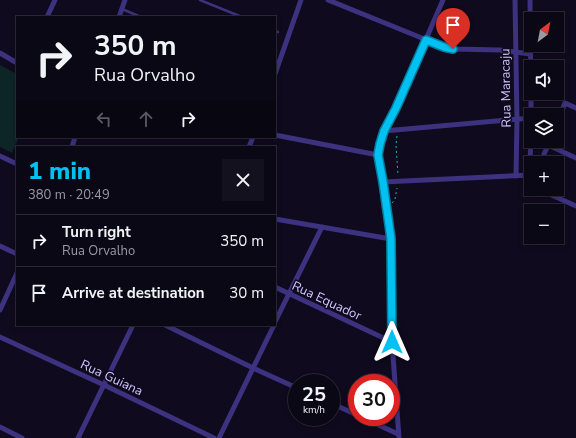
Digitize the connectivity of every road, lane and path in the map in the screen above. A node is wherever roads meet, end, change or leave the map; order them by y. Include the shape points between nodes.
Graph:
1 (55, 0) edge
2 (125, 0) edge
3 (200, 0) edge
4 (301, 0) edge
5 (328, 0) edge
6 (443, 0) edge
7 (515, 0) edge
8 (530, 0) edge
9 (122, 9) junction
10 (47, 16) edge
11 (119, 16) edge
12 (139, 16) edge
13 (240, 16) edge
14 (426, 40) junction
15 (516, 52) junction
16 (0, 53) edge
17 (530, 54) junction
18 (530, 60) edge
19 (16, 62) edge
20 (276, 71) edge
21 (563, 108) edge
22 (576, 108) edge
23 (524, 119) edge
24 (517, 120) junction
25 (398, 130) junction
26 (384, 131) junction
27 (276, 135) edge
28 (558, 148) edge
29 (378, 155) junction
30 (0, 156) edge
31 (576, 158) edge
32 (16, 164) edge
33 (524, 175) edge
34 (516, 176) junction
35 (398, 181) junction
36 (383, 182) junction
37 (556, 196) edge
38 (576, 206) edge
39 (387, 212) junction
40 (276, 219) edge
41 (322, 227) junction
42 (391, 239) junction
43 (0, 246) edge
44 (16, 254) edge
45 (16, 275) edge
46 (276, 288) edge
47 (289, 294) junction
48 (0, 310) edge
49 (276, 320) edge
50 (133, 326) edge
51 (167, 326) edge
52 (273, 326) edge
53 (0, 337) edge
54 (392, 342) junction
55 (252, 368) junction
56 (288, 384) edge
57 (104, 385) junction
58 (379, 426) edge
59 (0, 427) edge
60 (398, 436) edge
61 (22, 438) edge
62 (78, 438) edge
63 (214, 438) edge
64 (219, 438) edge

1 - 10 street
2 - 9 street
3 - 13 lane
4 - 20 street
5 - 14 street
6 - 14 street
7 - 15 street, Rua Maracaju
8 - 17 street, Rua Maracaju
9 - 11 street
9 - 12 lane
14 - 15 street via 453,49
14 - 26 street
15 - 17 street
15 - 24 street, Rua Maracaju
16 - 19 street
17 - 18 street, Rua Maracaju
21 - 22 street via 565,103
23 - 24 street
24 - 25 street
24 - 34 street, Rua Maracaju
25 - 26 street
25 - 35 path
26 - 29 street
27 - 29 street
28 - 31 street
29 - 36 street
30 - 32 street
33 - 34 street
34 - 35 street
35 - 36 street
35 - 39 path via 395,199
36 - 39 street
37 - 38 street
39 - 42 street
40 - 41 street
41 - 42 street
41 - 47 street
42 - 54 street
43 - 44 street
45 - 48 street
46 - 47 street, Rua Equador
47 - 49 street
47 - 54 street, Rua Equador
50 - 57 street
51 - 55 street
52 - 55 street
53 - 57 street, Rua Guiana
54 - 60 street
55 - 56 street
55 - 64 street
57 - 62 street
57 - 63 street, Rua Guiana
58 - 60 street
59 - 61 street

